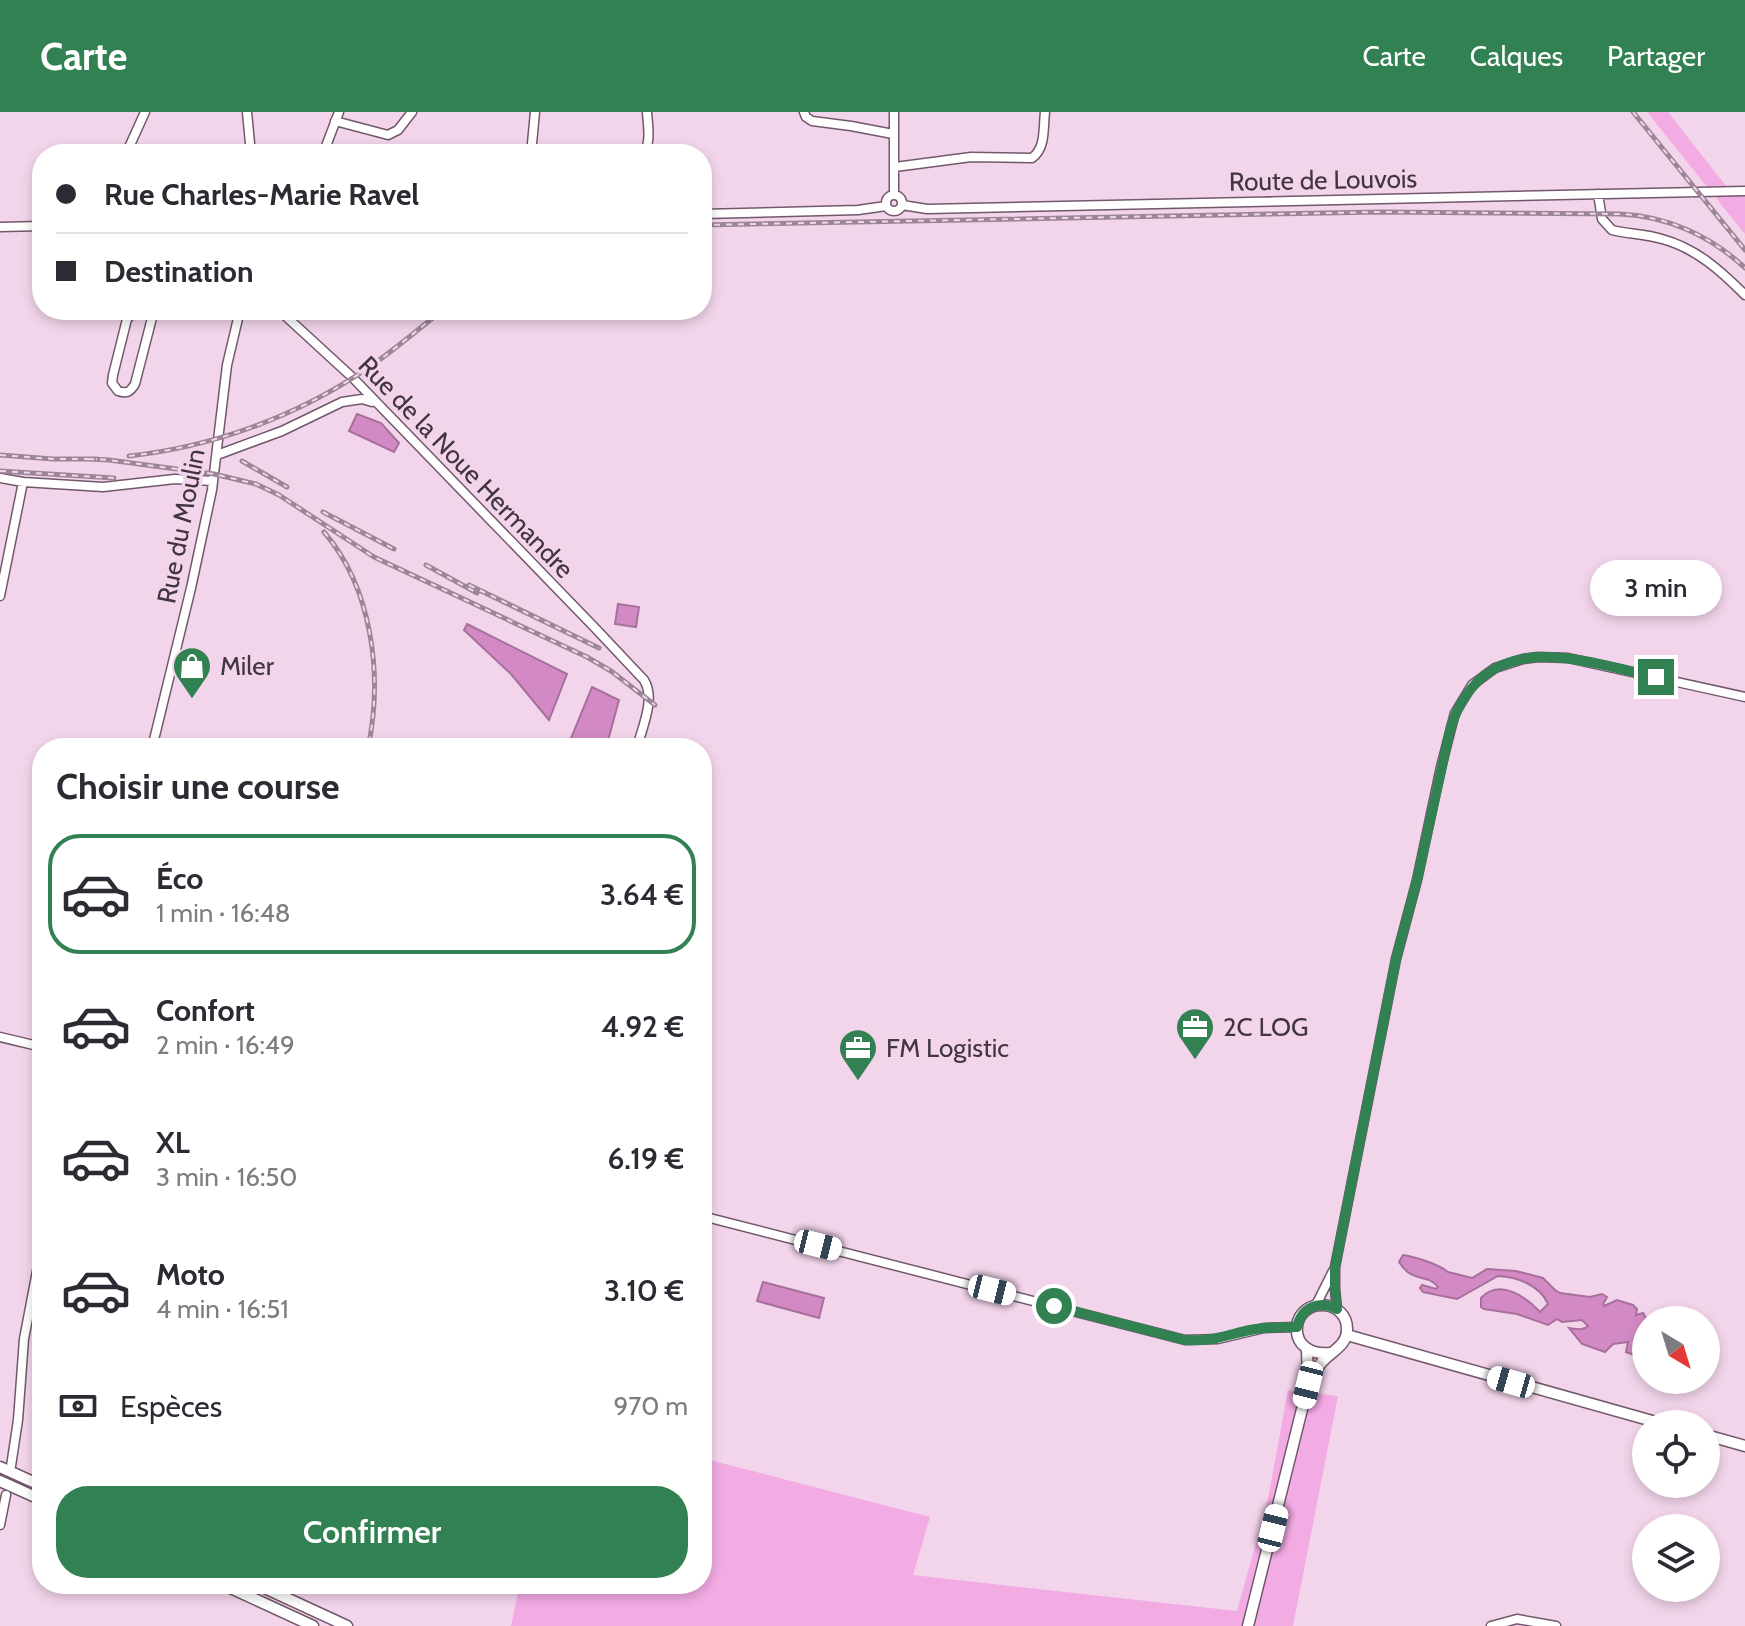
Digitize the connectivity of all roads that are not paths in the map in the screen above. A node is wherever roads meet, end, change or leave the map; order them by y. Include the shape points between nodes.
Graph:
1 (145, 112) edge
2 (247, 112) edge
3 (412, 112) edge
4 (535, 112) edge
5 (647, 112) edge
6 (804, 112) edge
7 (894, 112) edge
8 (1045, 112) edge
9 (337, 116) edge
10 (893, 134) junction
11 (131, 144) edge
12 (250, 144) edge
13 (327, 144) edge
14 (532, 144) edge
15 (647, 144) edge
16 (895, 167) junction
17 (1745, 191) edge
18 (894, 194) junction
19 (1598, 194) junction
20 (902, 205) junction
21 (886, 206) junction
22 (712, 214) edge
23 (32, 226) edge
24 (0, 227) edge
25 (1745, 295) edge
26 (127, 320) edge
27 (152, 320) edge
28 (238, 320) edge
29 (290, 320) edge
30 (380, 407) junction
31 (217, 455) junction
32 (0, 478) edge
33 (213, 481) junction
34 (23, 482) junction
35 (0, 596) edge
36 (1745, 697) edge
37 (154, 738) edge
38 (640, 738) edge
39 (0, 1037) edge
40 (32, 1045) edge
41 (712, 1219) edge
42 (1335, 1267) junction
43 (32, 1297) edge
44 (1316, 1305) junction
45 (1337, 1309) junction
46 (1297, 1327) junction
47 (1347, 1335) junction
48 (1307, 1349) junction
49 (1330, 1353) junction
50 (1308, 1385) junction
51 (1632, 1415) edge
52 (1720, 1439) edge
53 (1745, 1446) edge
54 (6, 1467) edge
55 (32, 1481) edge
56 (2, 1487) edge
57 (32, 1498) edge
58 (1, 1519) edge
59 (244, 1594) edge
60 (278, 1594) edge
61 (313, 1626) edge
62 (347, 1626) edge
63 (1248, 1626) edge
64 (1491, 1626) edge
65 (1556, 1626) edge

1 - 11 street
2 - 12 street
3 - 9 street via 388,135
4 - 14 street
5 - 15 street
6 - 10 street via 812,121
7 - 10 street
8 - 16 street via 1042,148 1032,158 971,157
9 - 13 street
10 - 16 street
16 - 18 street
17 - 19 street, Route de Louvois
18 - 20 street
18 - 21 street
19 - 20 street, Route de Louvois via 927,209
19 - 25 street via 1602,219 1612,230 1689,249
20 - 21 street via 895,211
21 - 22 street
23 - 24 street
26 - 27 street via 112,383 124,393 135,384
28 - 31 street, Rue du Moulin
29 - 30 street, Rue de la Noue Hermandre
30 - 31 street via 370,400 342,402
30 - 38 street, Rue de la Noue Hermandre via 644,680 649,701
31 - 33 street, Rue du Moulin
32 - 34 street
33 - 34 street via 175,479 117,487
33 - 37 street, Rue du Moulin
34 - 35 street
36 - 42 street via 1568,658 1538,657 1495,668 1465,694 1451,726 1396,959
39 - 40 street
41 - 46 street via 1185,1340
42 - 44 street
42 - 45 street
43 - 54 street via 18,1420
44 - 45 main road
44 - 46 main road via 1303,1313
45 - 47 main road via 1346,1321
46 - 48 main road
47 - 49 main road
47 - 51 main road
48 - 49 main road
48 - 50 main road
49 - 50 main road
50 - 63 main road
52 - 53 main road
54 - 55 main road
56 - 57 main road
56 - 58 street
59 - 61 main road
60 - 62 main road
64 - 65 street via 1517,1619

